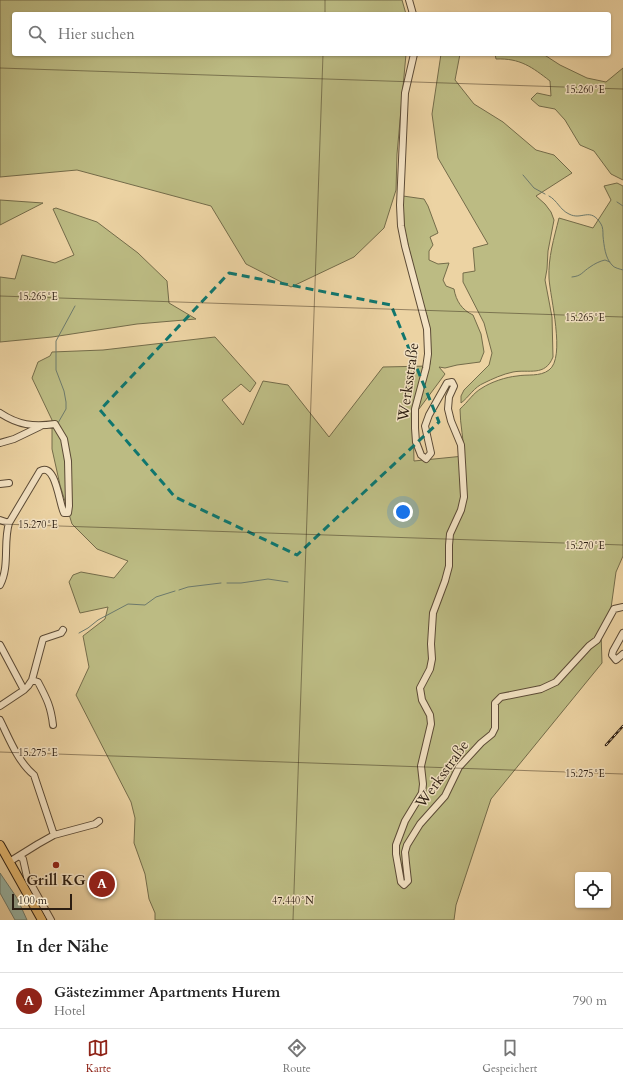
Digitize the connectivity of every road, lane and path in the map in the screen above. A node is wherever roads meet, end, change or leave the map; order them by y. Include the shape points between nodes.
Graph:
1 (409, 0) edge
2 (412, 12) edge
3 (414, 56) edge
4 (0, 413) edge
5 (43, 426) junction
6 (0, 442) edge
7 (9, 483) dead end
8 (0, 484) edge
9 (0, 520) edge
10 (9, 523) junction
11 (0, 586) edge
12 (623, 607) edge
13 (63, 630) dead end
14 (623, 634) edge
15 (0, 645) edge
16 (623, 654) edge
17 (32, 680) junction
18 (24, 690) junction
19 (0, 706) edge
20 (0, 720) edge
21 (54, 725) dead end
22 (99, 821) dead end
23 (54, 835) junction
24 (0, 845) edge
25 (19, 856) junction
26 (9, 862) junction
27 (42, 920) edge
28 (51, 920) edge

1 - 2 street
3 - 12 street, Werksstraße via 405,93 400,205 401,226 412,277 427,329 426,368 415,409 416,442 421,455 426,459 431,453 425,426 428,416 447,383 452,382 454,386 448,409 461,445 464,497 450,534 449,566 433,613 430,670 420,688 431,724 421,766 422,793 405,821 396,845 401,882 404,885 408,881 405,852 407,845 420,824 445,796 459,767 492,734 495,728 494,703 501,697 551,686 597,640 614,609
4 - 5 street via 27,425
5 - 6 street via 14,439
5 - 10 street via 55,424 64,439 68,461 68,513 63,512 53,474 47,469 42,469
7 - 8 street
9 - 10 street
10 - 11 street via 5,568
13 - 17 street via 62,633 43,639
14 - 16 street via 612,655 616,660
15 - 18 street
17 - 18 street
17 - 21 street via 38,682 49,703
18 - 19 street
20 - 23 street via 22,762 34,774
22 - 23 street
23 - 25 street
24 - 26 main road
25 - 26 street
25 - 28 street via 23,859 27,877
26 - 27 main road

